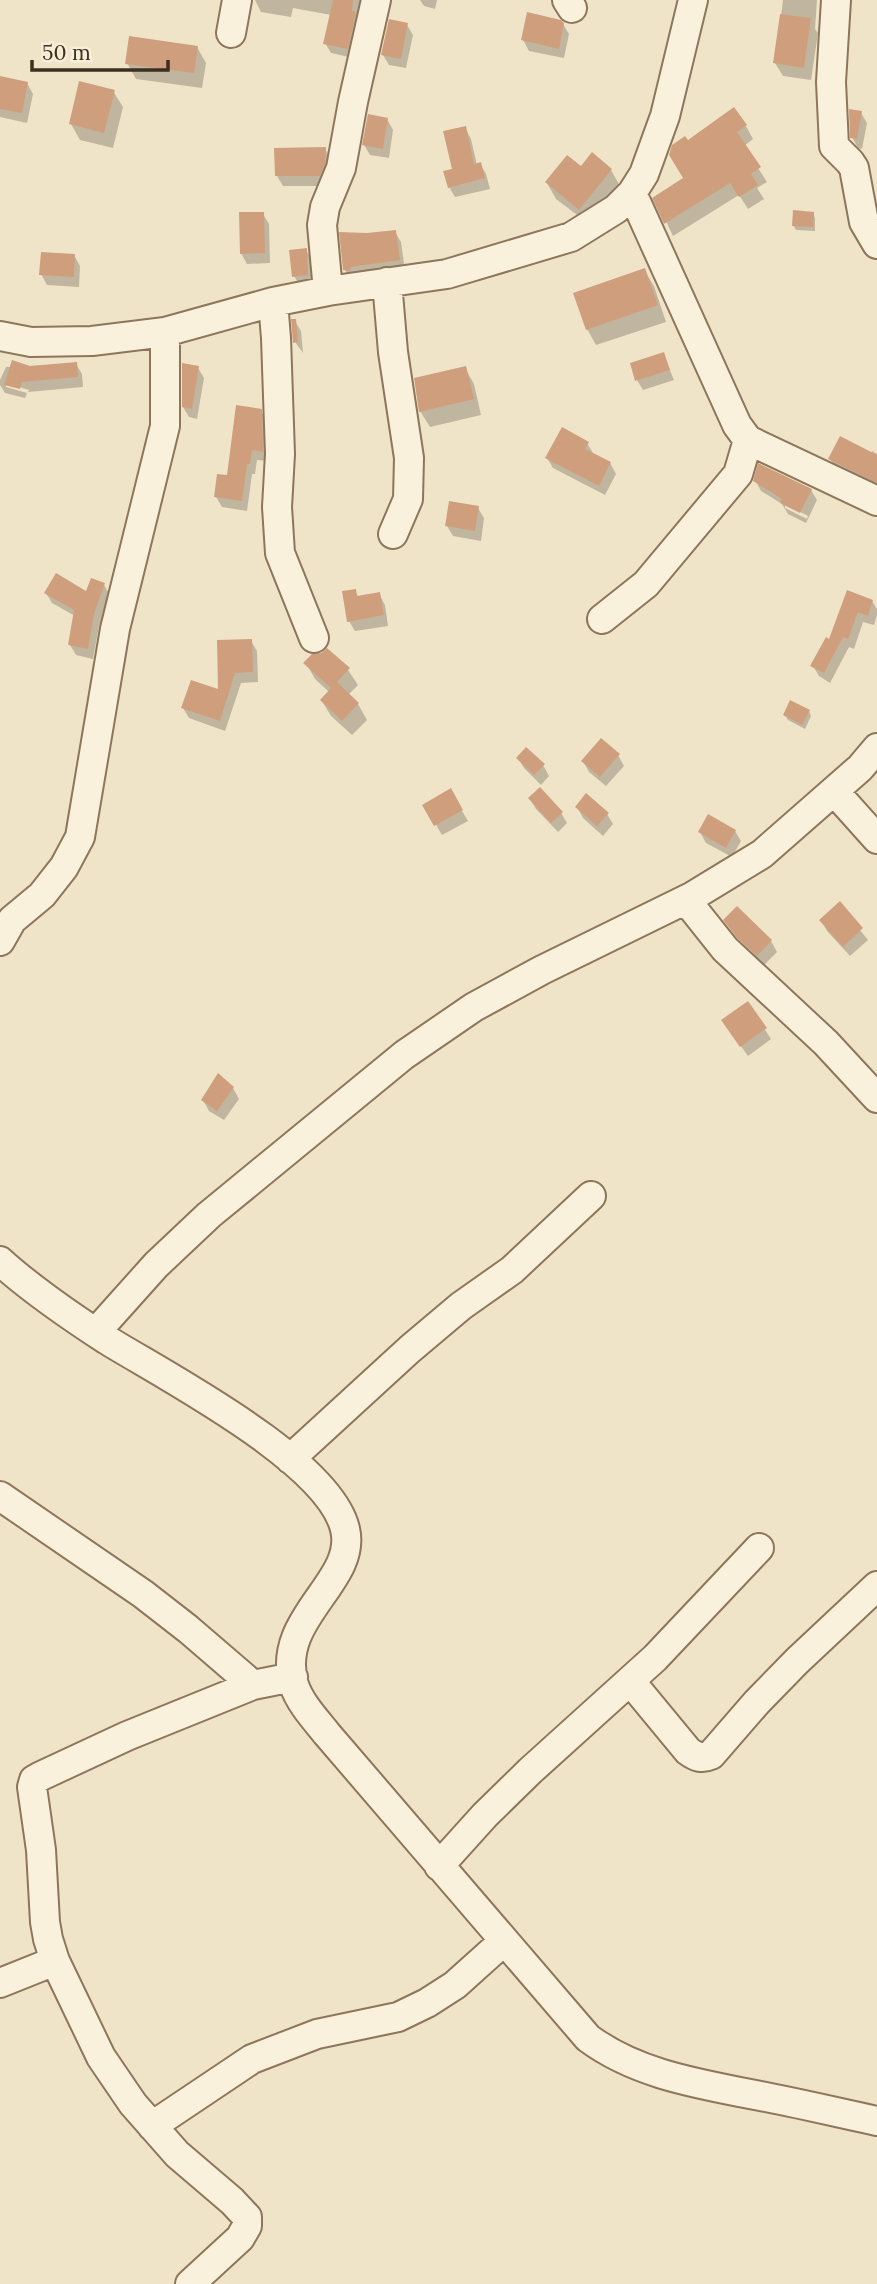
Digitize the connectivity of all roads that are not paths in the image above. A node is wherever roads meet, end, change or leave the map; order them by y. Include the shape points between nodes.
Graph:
1 (237, 0) edge
2 (376, 0) edge
3 (693, 0) edge
4 (836, 0) edge
5 (231, 33) dead end
6 (632, 193) junction
7 (877, 244) edge
8 (387, 282) junction
9 (328, 291) junction
10 (273, 302) junction
11 (165, 332) junction
12 (0, 336) edge
13 (748, 440) junction
14 (877, 501) edge
15 (393, 534) dead end
16 (602, 619) dead end
17 (314, 638) dead end
18 (877, 748) edge
19 (834, 791) junction
20 (877, 839) edge
21 (686, 900) junction
22 (0, 941) edge
23 (877, 1098) edge
24 (591, 1196) dead end
25 (0, 1261) edge
26 (96, 1332) junction
27 (290, 1459) junction
28 (0, 1496) edge
29 (759, 1548) dead end
30 (877, 1586) edge
31 (293, 1677) junction
32 (631, 1682) junction
33 (253, 1685) junction
34 (439, 1866) junction
35 (504, 1941) junction
36 (55, 1961) junction
37 (0, 1983) edge
38 (877, 2121) edge
39 (152, 2126) junction
40 (190, 2284) edge

1 - 5 street
2 - 9 street via 341,168 325,206 322,225
3 - 6 street via 664,116 644,174
4 - 7 street via 831,82 834,146 853,168 864,222
6 - 8 street via 616,209 571,237 447,274
6 - 13 street via 737,425
8 - 9 street
8 - 15 street via 409,458 408,499
9 - 10 street
10 - 11 street
10 - 17 street via 280,553
11 - 12 street via 92,341 31,342
11 - 22 street via 165,426 115,629 80,837 64,867 42,895 12,920
13 - 14 street
13 - 16 street via 738,474 646,584
18 - 19 street
19 - 20 street
19 - 21 street via 762,854
21 - 23 street via 724,949
21 - 26 street via 474,1007 404,1055 209,1215
24 - 27 street via 512,1270 410,1349
25 - 26 street
26 - 27 street via 268,1440
27 - 31 street via 319,1485 338,1510 346,1531 340,1567 299,1628
28 - 33 street via 144,1594
29 - 32 street
30 - 32 street via 704,1758 688,1751
31 - 33 street
31 - 34 street via 312,1716
32 - 34 street via 530,1771
33 - 36 street via 34,1780 45,1922
34 - 35 street
35 - 38 street via 588,2038 620,2058 703,2085
35 - 39 street via 455,1985 427,2003 398,2017 317,2034 252,2059
36 - 37 street
36 - 39 street via 101,2057
39 - 40 street via 247,2217 240,2238

